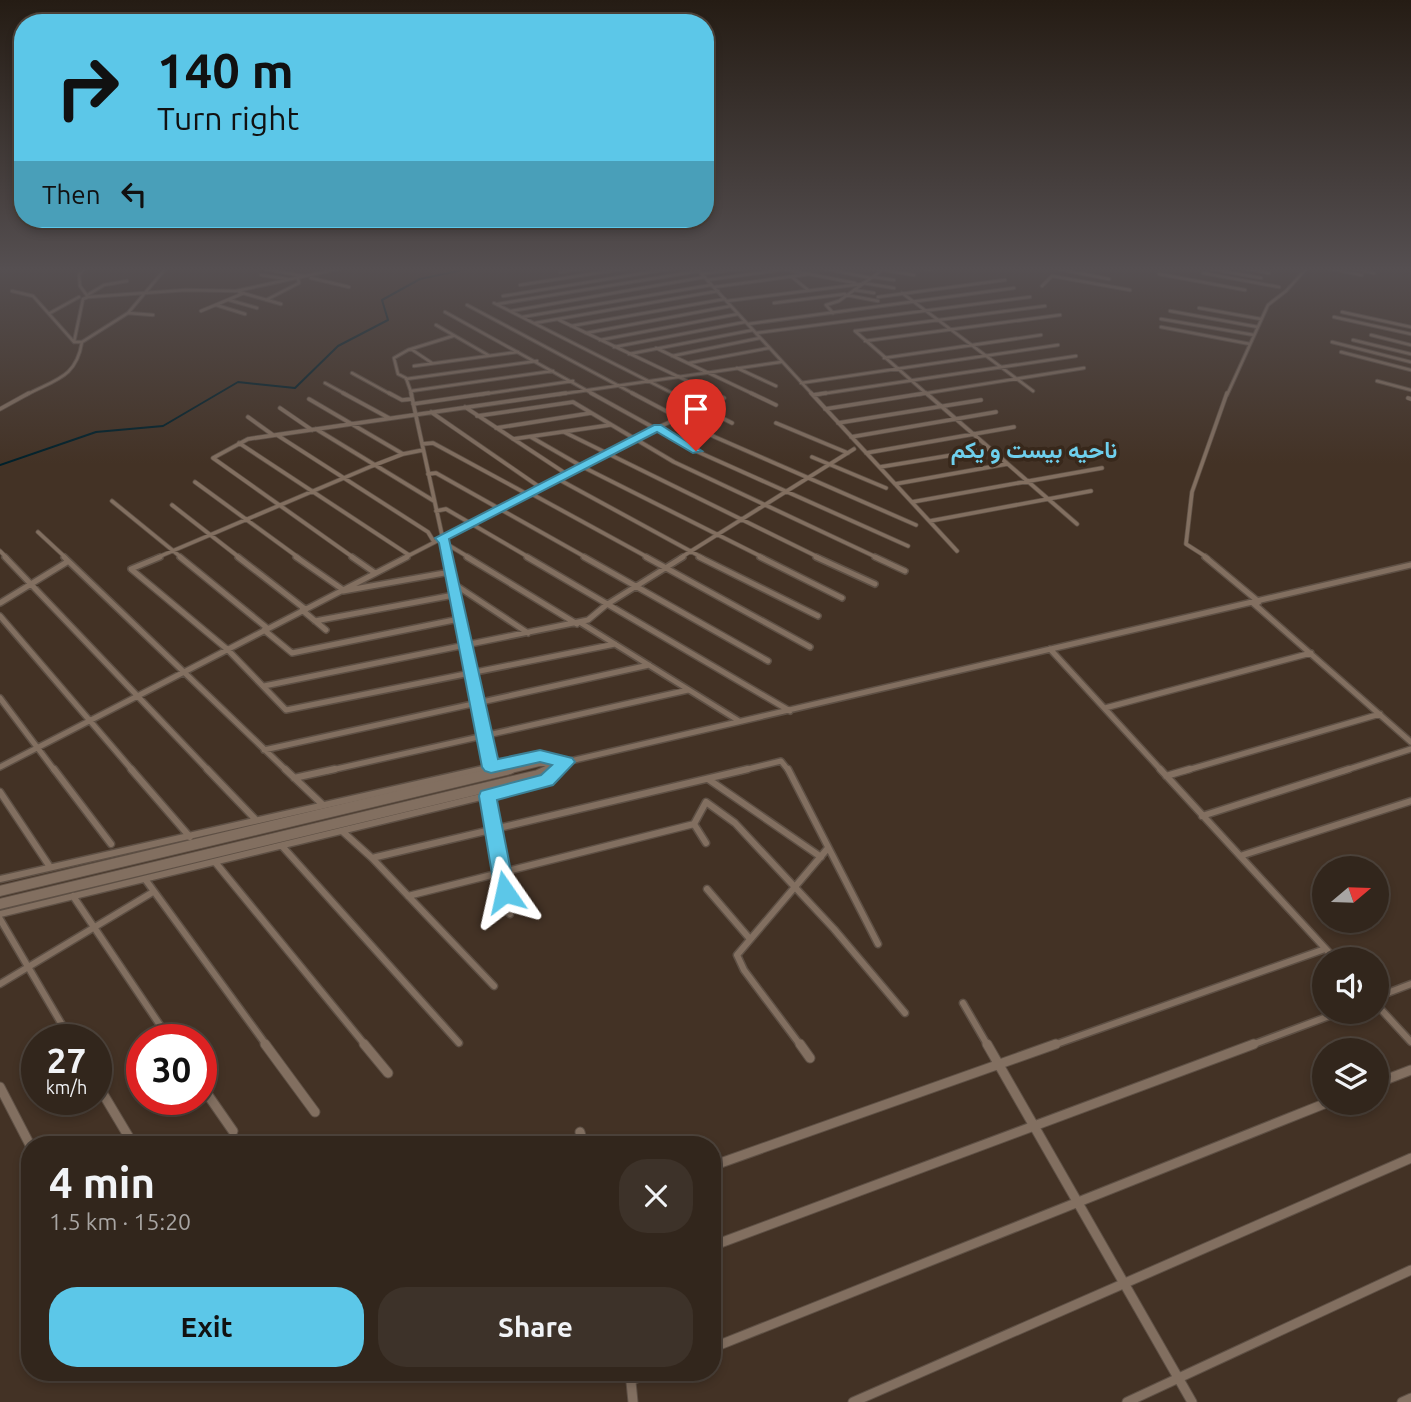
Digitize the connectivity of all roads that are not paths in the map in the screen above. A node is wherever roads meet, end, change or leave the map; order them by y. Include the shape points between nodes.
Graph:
1 (67, 333) edge
2 (78, 333) edge
3 (96, 333) edge
4 (449, 333) edge
5 (485, 333) edge
6 (521, 333) edge
7 (555, 333) edge
8 (586, 333) edge
9 (635, 333) edge
10 (689, 333) edge
11 (745, 333) edge
12 (755, 333) edge
13 (857, 333) edge
14 (924, 333) edge
15 (956, 333) edge
16 (1195, 333) edge
17 (1245, 333) edge
18 (1041, 335) dead end
19 (1254, 335) joint
20 (1371, 335) dead end
21 (453, 336) junction
22 (760, 338) junction
23 (600, 340) junction
24 (1353, 340) dead end
25 (865, 341) junction
26 (74, 342) junction
27 (82, 342) junction
28 (1332, 342) dead end
29 (1250, 344) junction
30 (972, 345) junction
31 (1058, 345) dead end
32 (1411, 345) edge
33 (614, 347) junction
34 (656, 348) junction
35 (769, 348) junction
36 (411, 349) junction
37 (520, 352) junction
38 (1341, 352) dead end
39 (629, 354) junction
40 (1411, 354) edge
41 (489, 356) junction
42 (672, 356) junction
43 (986, 356) junction
44 (1076, 356) dead end
45 (884, 358) junction
46 (537, 361) junction
47 (781, 362) junction
48 (1411, 362) edge
49 (433, 364) junction
50 (688, 364) junction
51 (414, 366) dead end
52 (1001, 367) junction
53 (736, 368) junction
54 (1084, 368) dead end
55 (897, 369) junction
56 (1411, 370) edge
57 (555, 371) junction
58 (706, 372) junction
59 (352, 373) dead end
60 (676, 377) junction
61 (1016, 378) junction
62 (406, 379) junction
63 (573, 381) junction
64 (649, 381) junction
65 (911, 381) junction
66 (1377, 381) dead end
67 (325, 383) dead end
68 (801, 383) junction
69 (618, 385) junction
70 (776, 386) dead end
71 (589, 390) junction
72 (1411, 390) edge
73 (411, 391) junction
74 (1033, 391) dead end
75 (925, 393) junction
76 (813, 395) junction
77 (309, 398) dead end
78 (981, 400) dead end
79 (413, 401) junction
80 (776, 405) dead end
81 (940, 406) junction
82 (465, 407) junction
83 (280, 408) dead end
84 (702, 408) junction
85 (0, 409) edge
86 (825, 409) junction
87 (431, 412) junction
88 (996, 412) dead end
89 (591, 413) junction
90 (416, 415) junction
91 (477, 416) junction
92 (248, 417) dead end
93 (389, 418) junction
94 (679, 418) junction
95 (955, 419) junction
96 (732, 423) dead end
97 (776, 423) dead end
98 (838, 423) junction
99 (352, 424) junction
100 (611, 425) junction
101 (657, 427) junction
102 (1014, 427) dead end
103 (496, 428) junction
104 (314, 430) junction
105 (564, 432) junction
106 (973, 434) junction
107 (275, 435) junction
108 (531, 437) junction
109 (851, 437) junction
110 (636, 438) junction
111 (513, 439) junction
112 (239, 443) junction
113 (423, 447) junction
114 (854, 449) dead end
115 (989, 449) junction
116 (848, 453) junction
117 (866, 453) junction
118 (402, 454) junction
119 (607, 455) junction
120 (812, 457) dead end
121 (829, 464) junction
122 (1007, 464) junction
123 (372, 466) junction
124 (583, 467) junction
125 (880, 467) junction
126 (1102, 468) dead end
127 (428, 474) junction
128 (568, 475) junction
129 (809, 477) junction
130 (343, 478) junction
131 (558, 480) junction
132 (1027, 481) junction
133 (195, 482) dead end
134 (895, 484) junction
135 (541, 488) junction
136 (886, 488) dead end
137 (313, 491) junction
138 (1091, 491) dead end
139 (786, 492) junction
140 (528, 494) junction
141 (1047, 499) junction
142 (112, 501) dead end
143 (434, 501) junction
144 (912, 502) junction
145 (172, 505) dead end
146 (279, 505) junction
147 (764, 505) junction
148 (500, 508) junction
149 (436, 511) junction
150 (244, 520) junction
151 (740, 520) junction
152 (930, 521) junction
153 (471, 523) junction
154 (1077, 524) dead end
155 (916, 525) dead end
156 (38, 532) dead end
157 (210, 534) junction
158 (717, 535) junction
159 (444, 541) junction
160 (434, 542) junction
161 (908, 546) dead end
162 (173, 550) junction
163 (0, 551) edge
164 (957, 551) dead end
165 (690, 552) junction
166 (409, 555) junction
167 (67, 562) junction
168 (1411, 565) edge
169 (664, 568) junction
170 (905, 571) dead end
171 (450, 572) junction
172 (375, 573) junction
173 (451, 582) junction
174 (33, 583) junction
175 (875, 584) dead end
176 (636, 585) junction
177 (339, 591) junction
178 (454, 595) junction
179 (842, 598) dead end
180 (0, 603) edge
181 (1256, 603) junction
182 (606, 605) junction
183 (303, 609) junction
184 (0, 616) edge
185 (818, 616) dead end
186 (459, 619) junction
187 (315, 621) junction
188 (579, 624) junction
189 (266, 629) junction
190 (326, 630) dead end
191 (528, 633) junction
192 (615, 644) junction
193 (465, 645) junction
194 (810, 647) dead end
195 (1050, 649) junction
196 (228, 650) junction
197 (1311, 653) junction
198 (768, 661) dead end
199 (649, 666) junction
200 (185, 672) junction
201 (470, 673) junction
202 (264, 686) junction
203 (688, 690) junction
204 (139, 696) junction
205 (0, 698) edge
206 (477, 704) junction
207 (1105, 708) junction
208 (790, 711) junction
209 (1380, 714) junction
210 (90, 721) junction
211 (740, 721) junction
212 (484, 736) junction
213 (1411, 742) edge
214 (38, 747) junction
215 (1411, 749) edge
216 (264, 750) junction
217 (566, 762) junction
218 (0, 767) edge
219 (491, 767) junction
220 (1166, 776) junction
221 (294, 778) junction
222 (708, 778) junction
223 (0, 792) edge
224 (487, 796) junction
225 (1411, 801) edge
226 (322, 804) junction
227 (1202, 816) junction
228 (256, 820) junction
229 (695, 824) junction
230 (493, 827) junction
231 (342, 831) junction
232 (190, 837) junction
233 (706, 843) dead end
234 (111, 844) dead end
235 (282, 846) junction
236 (828, 848) junction
237 (1240, 856) junction
238 (821, 857) junction
239 (372, 858) junction
240 (215, 862) junction
241 (50, 867) junction
242 (501, 871) junction
243 (0, 879) edge
244 (145, 879) junction
245 (794, 888) junction
246 (707, 889) dead end
247 (0, 891) edge
248 (153, 892) junction
249 (73, 896) junction
250 (408, 896) junction
251 (0, 904) edge
252 (510, 914) dead end
253 (0, 917) edge
254 (93, 928) junction
255 (751, 939) junction
256 (878, 944) dead end
257 (1324, 947) edge
258 (1312, 953) edge
259 (28, 966) junction
260 (0, 984) edge
261 (1411, 984) edge
262 (494, 986) dead end
263 (1389, 992) edge
264 (963, 1003) dead end
265 (905, 1013) dead end
266 (1389, 1018) edge
267 (1312, 1022) edge
268 (62, 1024) edge
269 (159, 1024) edge
270 (1411, 1042) edge
271 (459, 1043) dead end
272 (810, 1058) dead end
273 (998, 1065) junction
274 (1411, 1070) edge
275 (388, 1073) dead end
276 (1389, 1078) edge
277 (0, 1087) edge
278 (217, 1108) edge
279 (112, 1109) edge
280 (1312, 1109) edge
281 (315, 1112) dead end
282 (1034, 1126) junction
283 (233, 1131) dead end
284 (580, 1132) dead end
285 (25, 1136) edge
286 (128, 1136) edge
287 (581, 1136) edge
288 (1411, 1158) edge
289 (721, 1163) edge
290 (1077, 1203) junction
291 (721, 1243) edge
292 (1411, 1270) edge
293 (1124, 1283) junction
294 (721, 1344) edge
295 (1179, 1379) junction
296 (631, 1381) edge
297 (1411, 1398) edge
298 (633, 1402) edge
299 (853, 1402) edge
300 (1127, 1402) edge
301 (1192, 1402) edge
302 (1402, 1402) edge

1 - 26 street
2 - 26 street
3 - 27 street
4 - 21 street
5 - 37 street
6 - 69 street
7 - 64 street
8 - 23 street
9 - 23 street
10 - 33 street
11 - 34 street
12 - 22 street
13 - 25 street
14 - 25 street
15 - 30 street
16 - 29 street
17 - 19 street
18 - 30 street
19 - 29 street
20 - 32 street
21 - 36 street
21 - 41 street
22 - 35 street
22 - 42 street
23 - 33 street
24 - 40 street
25 - 45 street
26 - 27 street
27 - 85 street via 72,370
28 - 48 street
29 - 181 street via 1230,385 1192,492 1185,544 1209,559
30 - 43 street
30 - 45 street
31 - 43 street
33 - 39 street
34 - 39 street
34 - 42 street
35 - 47 street
35 - 50 street
36 - 49 street
36 - 62 street via 394,358 398,374
37 - 41 street
37 - 46 street
38 - 56 street
39 - 60 street
41 - 49 street
42 - 50 street
43 - 52 street
43 - 55 street
44 - 52 street
45 - 55 street
46 - 57 street
46 - 62 street
47 - 53 street
47 - 68 street
49 - 51 street
50 - 58 street
52 - 61 street
52 - 65 street
53 - 58 street
53 - 70 street
54 - 61 street
55 - 65 street
55 - 68 street
57 - 63 street
57 - 73 street
58 - 60 street
58 - 80 street
59 - 79 street via 402,400
60 - 64 street
60 - 84 street via 724,398
61 - 74 street
61 - 75 street
62 - 73 street
63 - 71 street
63 - 79 street
64 - 69 street
64 - 84 street
65 - 75 street
65 - 76 street
66 - 72 street
67 - 93 street
68 - 76 street
69 - 71 street
69 - 94 street
71 - 82 street
71 - 101 street
73 - 79 street
75 - 81 street
75 - 86 street
76 - 86 street
77 - 99 street
78 - 81 street
79 - 90 street
81 - 95 street
81 - 98 street
82 - 87 street
82 - 91 street
83 - 104 street
84 - 94 street
84 - 96 street
86 - 98 street
87 - 90 street
87 - 135 street
88 - 95 street
89 - 91 street via 573,402
89 - 100 street
89 - 103 street
90 - 93 street
90 - 113 street
91 - 103 street
92 - 107 street
93 - 99 street
94 - 101 street
94 - 129 street
95 - 106 street
95 - 109 street
97 - 116 street
98 - 109 street
99 - 104 street
99 - 118 street
100 - 105 street
100 - 110 street
101 - 110 street
101 - 139 street via 696,451
102 - 106 street
103 - 111 street
104 - 107 street
104 - 123 street
105 - 108 street
105 - 119 street
106 - 115 street
106 - 117 street
107 - 112 street
107 - 130 street
108 - 111 street
108 - 124 street
109 - 117 street
110 - 119 street
110 - 147 street via 674,462
111 - 128 street
112 - 137 street
112 - 146 street via 213,457
113 - 118 street
113 - 127 street
113 - 140 street via 433,443
114 - 116 street
115 - 122 street
115 - 125 street
116 - 121 street
117 - 125 street
118 - 123 street
119 - 124 street
119 - 151 street
120 - 121 street
121 - 129 street
121 - 136 street
122 - 132 street
122 - 134 street
123 - 130 street
123 - 143 street
124 - 128 street
124 - 158 street
125 - 134 street
126 - 132 street
127 - 143 street
127 - 148 street via 436,473
128 - 131 street
129 - 139 street
129 - 155 street
130 - 137 street
130 - 160 street via 428,532
131 - 135 street
131 - 165 street
132 - 141 street
132 - 144 street
133 - 150 street
134 - 144 street
135 - 140 street
137 - 146 street
137 - 166 street
138 - 141 street
139 - 147 street
139 - 161 street
140 - 148 street
140 - 169 street
141 - 152 street
141 - 154 street
142 - 162 street
143 - 149 street
144 - 152 street
145 - 157 street
146 - 150 street
146 - 172 street
147 - 151 street
147 - 170 street
148 - 153 street
148 - 176 street
149 - 153 street via 446,509
149 - 159 street
150 - 157 street
150 - 177 street
151 - 158 street
151 - 175 street
152 - 164 street
153 - 159 street
153 - 182 street
156 - 167 street
157 - 162 street
157 - 183 street
158 - 165 street
158 - 179 street
159 - 160 street
159 - 171 street
159 - 188 street
160 - 166 street
162 - 189 street
162 - 196 street via 131,569
163 - 174 street
165 - 169 street
165 - 185 street
166 - 172 street
167 - 174 street
167 - 200 street
168 - 181 street
169 - 176 street
169 - 194 street
171 - 173 street
171 - 177 street
172 - 177 street
173 - 178 street
173 - 191 street
174 - 180 street
174 - 204 street
176 - 182 street
176 - 198 street
177 - 183 street
178 - 186 street
178 - 187 street
181 - 195 street
181 - 197 street
182 - 188 street
182 - 208 street
183 - 187 street
183 - 189 street
184 - 210 street
186 - 189 street via 292,653
186 - 193 street
187 - 190 street
188 - 191 street
188 - 192 street
189 - 196 street
191 - 193 street
192 - 199 street
192 - 201 street
193 - 201 street
193 - 202 street
195 - 207 street
195 - 208 street
196 - 200 street
196 - 202 street
197 - 207 street
197 - 209 street
199 - 203 street
199 - 206 street
200 - 204 street
200 - 216 street
201 - 202 street via 286,710
201 - 206 street
203 - 211 street
203 - 212 street
204 - 210 street
204 - 228 street
205 - 214 street
206 - 212 street
206 - 216 street
207 - 220 street
208 - 211 street
209 - 213 street
209 - 220 street
210 - 214 street
210 - 232 street
211 - 217 street
212 - 219 street
212 - 221 street
214 - 218 street
214 - 234 street
215 - 227 street
216 - 221 street
217 - 219 street via 540,756
217 - 224 street via 547,780
217 - 247 street via 539,762
217 - 251 street via 538,775
219 - 226 street
220 - 227 street
221 - 226 street
222 - 230 street
222 - 236 street via 785,763
222 - 238 street
223 - 241 street
224 - 230 street
224 - 231 street
225 - 237 street
226 - 228 street
227 - 237 street
228 - 232 street
229 - 233 street
229 - 242 street
229 - 245 street via 709,802 735,823
230 - 239 street
230 - 242 street
231 - 235 street
231 - 239 street
232 - 241 street
235 - 240 street
235 - 271 street
236 - 238 street
236 - 256 street
237 - 257 street
238 - 245 street
239 - 250 street
240 - 244 street
240 - 275 street
241 - 243 street
242 - 250 street
242 - 252 street
244 - 248 street
244 - 249 street
245 - 255 street
245 - 265 street
246 - 255 street
248 - 254 street
248 - 281 street
249 - 253 street
249 - 254 street
250 - 262 street
253 - 259 street
254 - 259 street
254 - 269 street
255 - 272 street via 737,955 738,962
258 - 273 street
259 - 260 street
259 - 268 street
261 - 263 street
264 - 273 street
266 - 270 street
267 - 282 street
273 - 282 street
273 - 289 street
274 - 276 street
277 - 285 street
278 - 283 street
279 - 286 street
280 - 290 street
282 - 290 street
282 - 291 street
284 - 287 street
288 - 293 street
290 - 293 street
290 - 294 street
292 - 295 street
293 - 295 street
293 - 299 street
295 - 300 street
295 - 301 street
296 - 298 street
297 - 302 street

